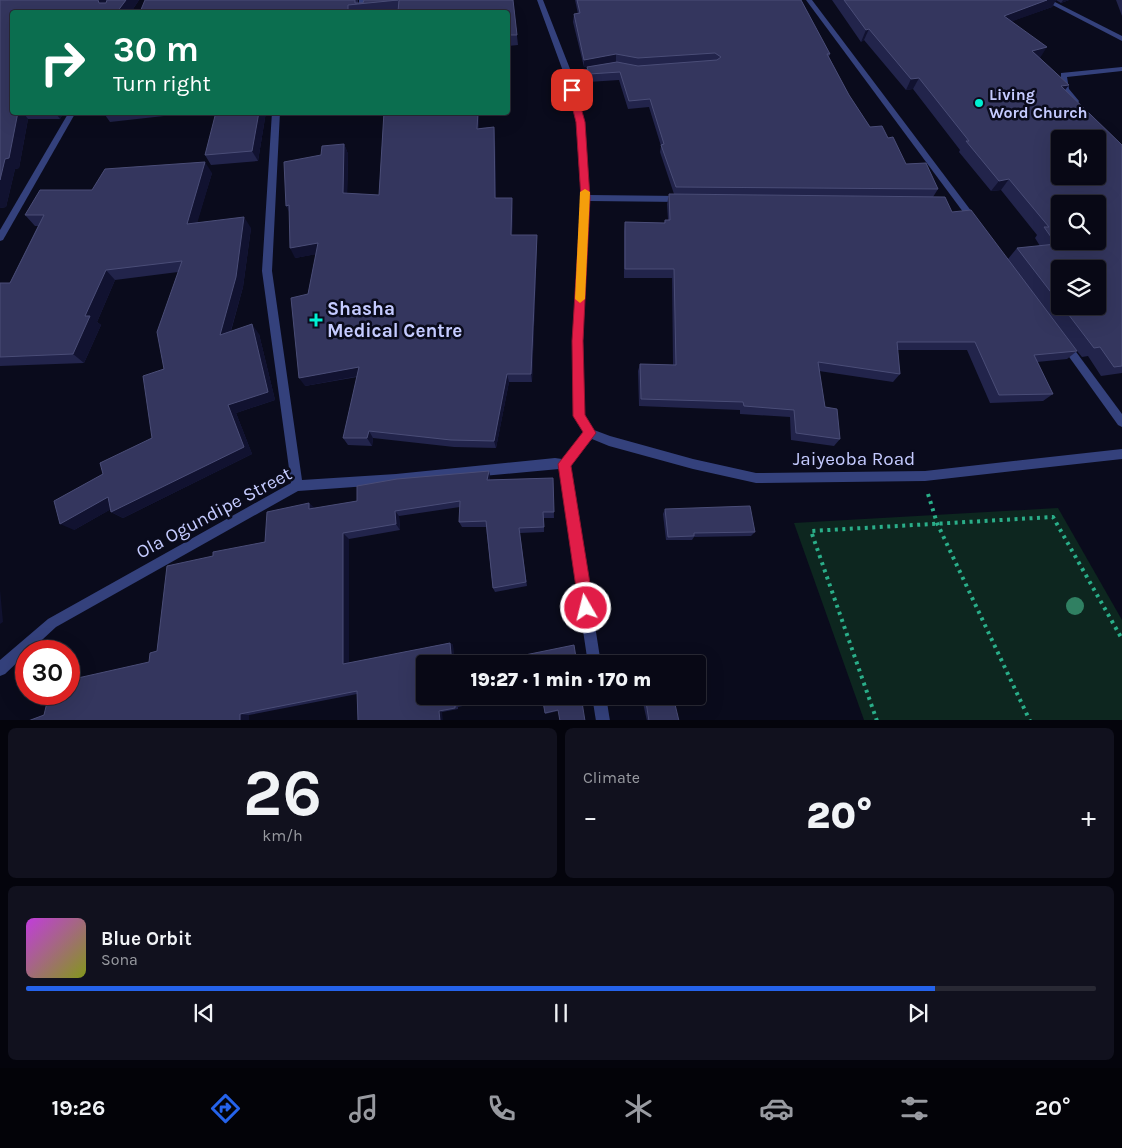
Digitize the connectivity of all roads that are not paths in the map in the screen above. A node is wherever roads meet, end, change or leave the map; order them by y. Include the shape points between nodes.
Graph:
1 (540, 0) edge
2 (809, 0) edge
3 (1046, 0) edge
4 (1122, 39) edge
5 (606, 68) edge
6 (1122, 69) edge
7 (568, 74) junction
8 (1080, 106) edge
9 (70, 115) edge
10 (276, 115) edge
11 (586, 198) junction
12 (694, 199) edge
13 (950, 202) edge
14 (960, 202) junction
15 (983, 233) edge
16 (0, 238) edge
17 (1058, 335) edge
18 (1122, 422) edge
19 (590, 433) junction
20 (1122, 454) edge
21 (564, 464) junction
22 (297, 486) junction
23 (594, 655) edge
24 (0, 669) edge
25 (600, 705) edge
26 (603, 720) edge

1 - 7 street
2 - 14 street
3 - 4 street
5 - 7 street
6 - 8 street via 1064,75 1062,84
7 - 11 street via 580,122
9 - 16 street
10 - 22 street via 267,270
11 - 12 street
11 - 19 street via 578,341 579,416
13 - 14 street
14 - 15 street
17 - 18 street
19 - 20 street, Jaiyeoba Road via 609,441 756,478 925,476
19 - 21 street
21 - 22 street, Ola Ogundipe Street via 555,462
21 - 23 street
22 - 24 street, Ola Ogundipe Street via 52,623
25 - 26 street

